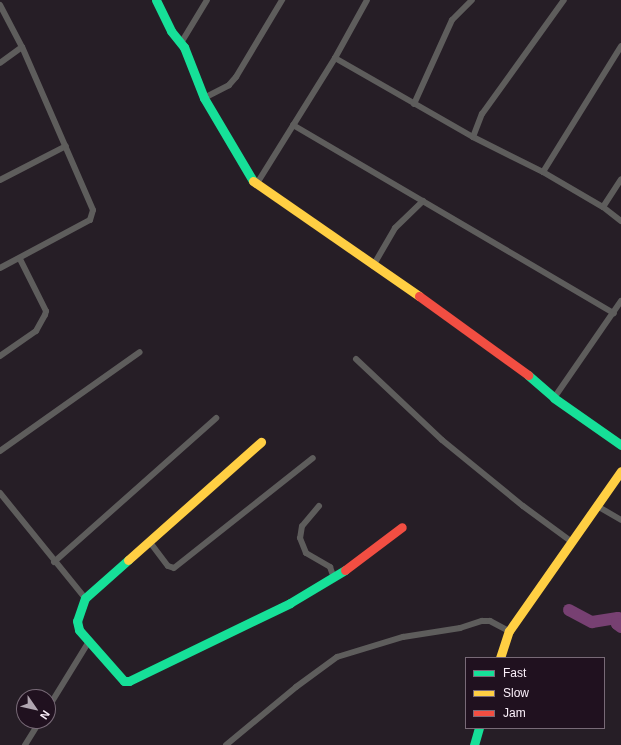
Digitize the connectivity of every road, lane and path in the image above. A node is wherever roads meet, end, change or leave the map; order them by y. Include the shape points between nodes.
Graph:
1 (156, 0) edge
2 (207, 0) edge
3 (282, 0) edge
4 (367, 0) edge
5 (472, 0) edge
6 (564, 0) edge
7 (0, 5) edge
8 (181, 43) junction
9 (621, 46) edge
10 (22, 47) junction
11 (335, 58) junction
12 (0, 63) edge
13 (204, 98) junction
14 (414, 104) junction
15 (293, 125) junction
16 (474, 137) junction
17 (66, 146) junction
18 (543, 172) junction
19 (621, 179) edge
20 (0, 180) edge
21 (256, 185) junction
22 (423, 201) junction
23 (603, 207) junction
24 (621, 221) edge
25 (20, 259) junction
26 (373, 266) junction
27 (0, 268) edge
28 (621, 301) edge
29 (614, 313) junction
30 (140, 352) dead end
31 (0, 356) edge
32 (356, 359) dead end
33 (554, 398) junction
34 (216, 418) dead end
35 (261, 442) dead end
36 (621, 445) edge
37 (0, 451) edge
38 (313, 458) dead end
39 (621, 471) edge
40 (0, 493) edge
41 (319, 506) dead end
42 (597, 506) junction
43 (621, 520) edge
44 (402, 528) dead end
45 (149, 541) junction
46 (572, 542) junction
47 (54, 562) junction
48 (334, 578) junction
49 (85, 598) junction
50 (509, 631) junction
51 (88, 644) junction
52 (500, 657) edge
53 (56, 695) edge
54 (35, 729) edge
55 (479, 729) edge
56 (24, 745) edge
57 (226, 745) edge
58 (474, 745) edge

1 - 8 street via 171,31
2 - 8 street
3 - 13 street via 236,77 229,84
4 - 11 street
5 - 14 street via 452,20
6 - 16 street via 482,114
7 - 10 street
8 - 13 street
9 - 18 street
10 - 12 street
10 - 17 street
11 - 14 street
11 - 15 street
13 - 21 street via 246,173
14 - 16 street
15 - 21 street
15 - 22 street
16 - 18 street
17 - 20 street
17 - 25 street via 92,204 90,220
18 - 23 street
19 - 23 street
21 - 26 street
22 - 26 street via 395,228
22 - 29 street
23 - 24 street
25 - 27 street
25 - 31 street via 46,311 36,331
26 - 33 street via 465,327 522,369
28 - 29 street
29 - 33 street
30 - 37 street
32 - 46 street via 442,440
33 - 36 street
34 - 47 street
35 - 45 street
38 - 45 street via 174,568 168,566
39 - 42 street
40 - 47 street
41 - 48 street via 302,526 300,538 306,553 330,567
42 - 43 street
42 - 46 street
44 - 48 street
45 - 49 street
46 - 50 street
47 - 49 street
48 - 51 street via 290,603 129,681 120,678
49 - 51 street via 77,621 79,630
50 - 52 street
50 - 57 street via 490,621 482,621 460,628 403,637 337,657
51 - 53 street
54 - 56 street
55 - 58 street

